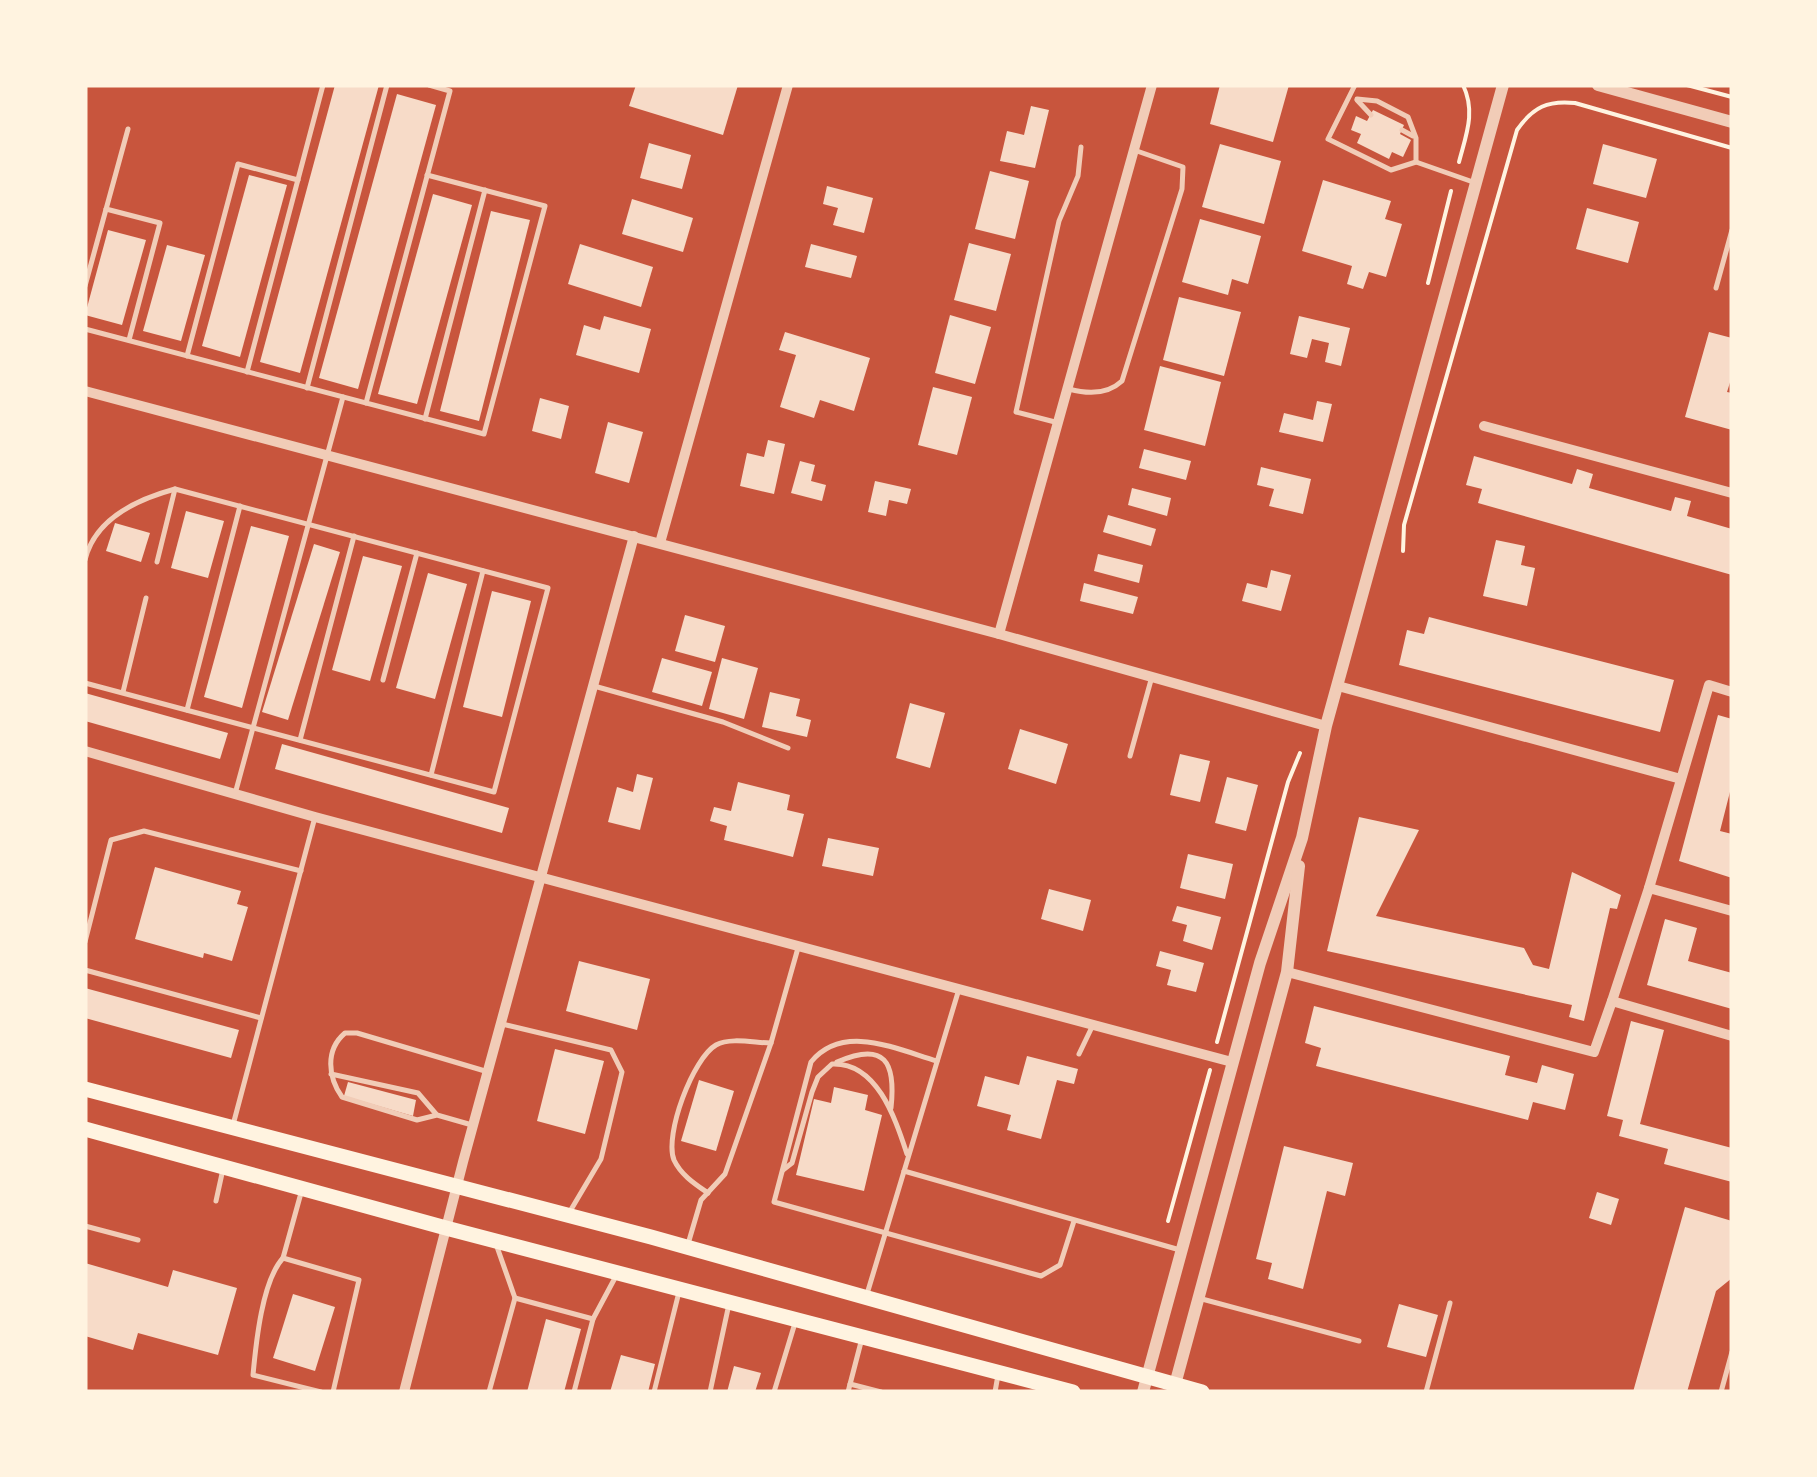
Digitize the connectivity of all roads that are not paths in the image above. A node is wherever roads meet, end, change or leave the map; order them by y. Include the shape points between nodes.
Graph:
1 (323, 85) edge
2 (387, 85) edge
3 (429, 85) edge
4 (788, 85) edge
5 (1152, 85) edge
6 (1354, 85) edge
7 (1503, 85) edge
8 (1598, 85) edge
9 (1354, 96) junction
10 (1370, 115) dead end
11 (1732, 122) edge
12 (128, 129) dead end
13 (1402, 130) dead end
14 (1416, 138) junction
15 (1081, 148) dead end
16 (1134, 150) junction
17 (1416, 162) junction
18 (427, 175) junction
19 (298, 180) junction
20 (1478, 184) junction
21 (485, 190) junction
22 (106, 209) junction
23 (1732, 230) edge
24 (85, 286) edge
25 (1716, 288) dead end
26 (85, 329) edge
27 (129, 340) junction
28 (188, 356) junction
29 (247, 372) junction
30 (307, 388) junction
31 (1068, 388) junction
32 (85, 391) edge
33 (343, 397) junction
34 (366, 403) junction
35 (425, 419) junction
36 (1058, 423) junction
37 (1484, 426) dead end
38 (328, 454) junction
39 (175, 489) junction
40 (1732, 494) edge
41 (240, 506) junction
42 (309, 525) junction
43 (354, 536) junction
44 (634, 536) junction
45 (660, 543) junction
46 (86, 550) edge
47 (416, 553) junction
48 (85, 560) edge
49 (156, 562) dead end
50 (483, 571) junction
51 (146, 598) dead end
52 (999, 634) junction
53 (1152, 677) junction
54 (384, 680) dead end
55 (85, 683) edge
56 (594, 686) junction
57 (1338, 686) junction
58 (1732, 692) edge
59 (123, 693) junction
60 (188, 710) junction
61 (1326, 726) junction
62 (253, 728) junction
63 (300, 740) junction
64 (788, 748) dead end
65 (85, 751) edge
66 (1130, 756) dead end
67 (431, 775) junction
68 (1681, 779) junction
69 (235, 794) junction
70 (316, 816) junction
71 (1302, 838) junction
72 (300, 871) junction
73 (543, 876) junction
74 (1648, 888) junction
75 (1732, 911) edge
76 (85, 942) edge
77 (799, 946) junction
78 (85, 970) edge
79 (1287, 972) junction
80 (959, 989) junction
81 (1612, 1001) junction
82 (261, 1018) junction
83 (501, 1024) junction
84 (1093, 1024) junction
85 (1732, 1036) edge
86 (772, 1043) junction
87 (1080, 1054) dead end
88 (937, 1062) junction
89 (1232, 1062) junction
90 (832, 1064) junction
91 (488, 1072) junction
92 (332, 1074) junction
93 (85, 1088) edge
94 (891, 1108) junction
95 (437, 1115) junction
96 (473, 1126) junction
97 (85, 1128) edge
98 (232, 1128) junction
99 (908, 1157) junction
100 (224, 1166) junction
101 (904, 1170) junction
102 (782, 1171) junction
103 (458, 1187) junction
104 (302, 1189) junction
105 (708, 1194) junction
106 (216, 1201) dead end
107 (567, 1215) junction
108 (1074, 1221) junction
109 (85, 1226) edge
110 (446, 1228) junction
111 (886, 1232) junction
112 (138, 1240) dead end
113 (495, 1242) junction
114 (687, 1247) junction
115 (1180, 1250) junction
116 (284, 1258) junction
117 (618, 1274) junction
118 (680, 1289) junction
119 (866, 1296) junction
120 (515, 1298) junction
121 (1198, 1298) junction
122 (730, 1302) junction
123 (1450, 1303) dead end
124 (796, 1318) junction
125 (593, 1319) junction
126 (862, 1336) junction
127 (1359, 1341) dead end
128 (1732, 1352) edge
129 (999, 1372) junction
130 (850, 1384) junction
131 (1145, 1384) edge
132 (1174, 1388) edge
133 (1066, 1391) edge
134 (320, 1392) edge
135 (334, 1392) edge
136 (404, 1392) edge
137 (489, 1392) edge
138 (574, 1392) edge
139 (654, 1392) edge
140 (710, 1392) edge
141 (774, 1392) edge
142 (848, 1392) edge
143 (881, 1392) edge
144 (995, 1392) edge
145 (1202, 1392) edge
146 (1426, 1392) edge
147 (1721, 1392) edge

1 - 19 lane
2 - 30 lane
3 - 18 lane via 450,91
4 - 45 street
5 - 16 street
6 - 9 lane
7 - 20 street
8 - 11 street
9 - 10 lane
9 - 14 lane via 1408,117
9 - 17 lane via 1328,139 1391,170
12 - 22 lane
13 - 14 lane
14 - 17 lane
15 - 36 lane via 1016,412
16 - 31 street
16 - 31 lane via 1182,167 1182,188 1126,374 1106,390
17 - 20 lane
18 - 21 lane
18 - 34 lane
19 - 28 lane via 238,164
19 - 29 lane
20 - 57 street
21 - 35 lane
21 - 35 lane via 545,206 484,434
22 - 24 lane
22 - 27 lane via 160,223
23 - 25 lane
26 - 27 lane
27 - 28 lane
28 - 29 lane
29 - 30 lane
30 - 33 lane
31 - 36 street
32 - 38 street
33 - 34 lane
33 - 38 lane
34 - 35 lane
36 - 52 street
37 - 40 street
38 - 42 lane
38 - 44 street
39 - 41 lane
39 - 46 lane via 140,499 101,528
39 - 49 lane
41 - 42 lane
41 - 60 lane
42 - 43 lane
42 - 62 lane
43 - 47 lane
43 - 63 lane
44 - 45 street
44 - 56 street
45 - 52 street
46 - 48 lane
47 - 50 lane
47 - 54 lane
50 - 67 lane
50 - 67 lane via 548,588 494,792
51 - 59 lane
52 - 53 street
53 - 61 street
53 - 66 lane
55 - 59 lane
56 - 64 lane
56 - 73 street
57 - 61 street
57 - 68 street
58 - 68 street via 1709,686
59 - 60 lane
60 - 62 lane
61 - 71 street
62 - 63 lane
62 - 69 lane
63 - 67 lane
65 - 69 street
68 - 74 street
69 - 70 street
70 - 72 lane
70 - 73 street
71 - 79 street
71 - 89 street
72 - 76 lane via 144,831 112,840
72 - 82 lane
73 - 77 street
73 - 83 street
74 - 75 street
74 - 81 street
77 - 80 street
77 - 86 lane
78 - 82 lane
79 - 81 street via 1594,1052
79 - 121 street
80 - 84 street
80 - 88 lane
81 - 85 street
82 - 98 lane
83 - 91 street
83 - 107 lane via 611,1050 622,1072 602,1159
84 - 87 lane
84 - 89 street
86 - 105 lane via 725,1174
86 - 105 lane via 713,1046 683,1097 672,1152 684,1174
88 - 99 lane
88 - 102 lane via 859,1041 821,1050 811,1062
89 - 115 street
90 - 94 lane via 859,1068
90 - 94 lane via 858,1053 882,1058 891,1066
90 - 102 lane via 818,1077 792,1164
91 - 92 lane via 345,1033 332,1048
91 - 96 street
92 - 95 lane via 418,1093
92 - 95 lane via 342,1098 417,1120
93 - 98 main road
94 - 99 lane
95 - 96 lane
96 - 103 street
97 - 100 main road
98 - 103 main road
99 - 101 lane
100 - 104 main road
100 - 106 lane
101 - 108 lane
101 - 111 lane
102 - 111 lane via 774,1202
103 - 107 main road
103 - 110 street
104 - 110 main road
104 - 116 lane
105 - 114 lane
107 - 114 main road
108 - 111 lane via 1060,1265 1041,1276
108 - 115 lane
109 - 112 lane
110 - 113 main road
110 - 136 street
111 - 119 lane
113 - 117 main road
113 - 120 lane
114 - 119 main road
115 - 131 street
116 - 134 lane via 275,1267 253,1375
116 - 135 lane via 359,1280
117 - 118 main road
117 - 125 lane
118 - 122 main road
118 - 139 lane
119 - 131 main road
120 - 125 lane
120 - 137 lane
121 - 127 lane
121 - 132 street
122 - 124 main road
122 - 140 lane
123 - 146 lane
124 - 126 main road
124 - 141 lane
125 - 138 lane
126 - 129 main road
126 - 130 lane
128 - 147 lane
129 - 133 main road
129 - 144 lane
130 - 142 lane
130 - 143 lane
131 - 132 main road
132 - 145 main road

